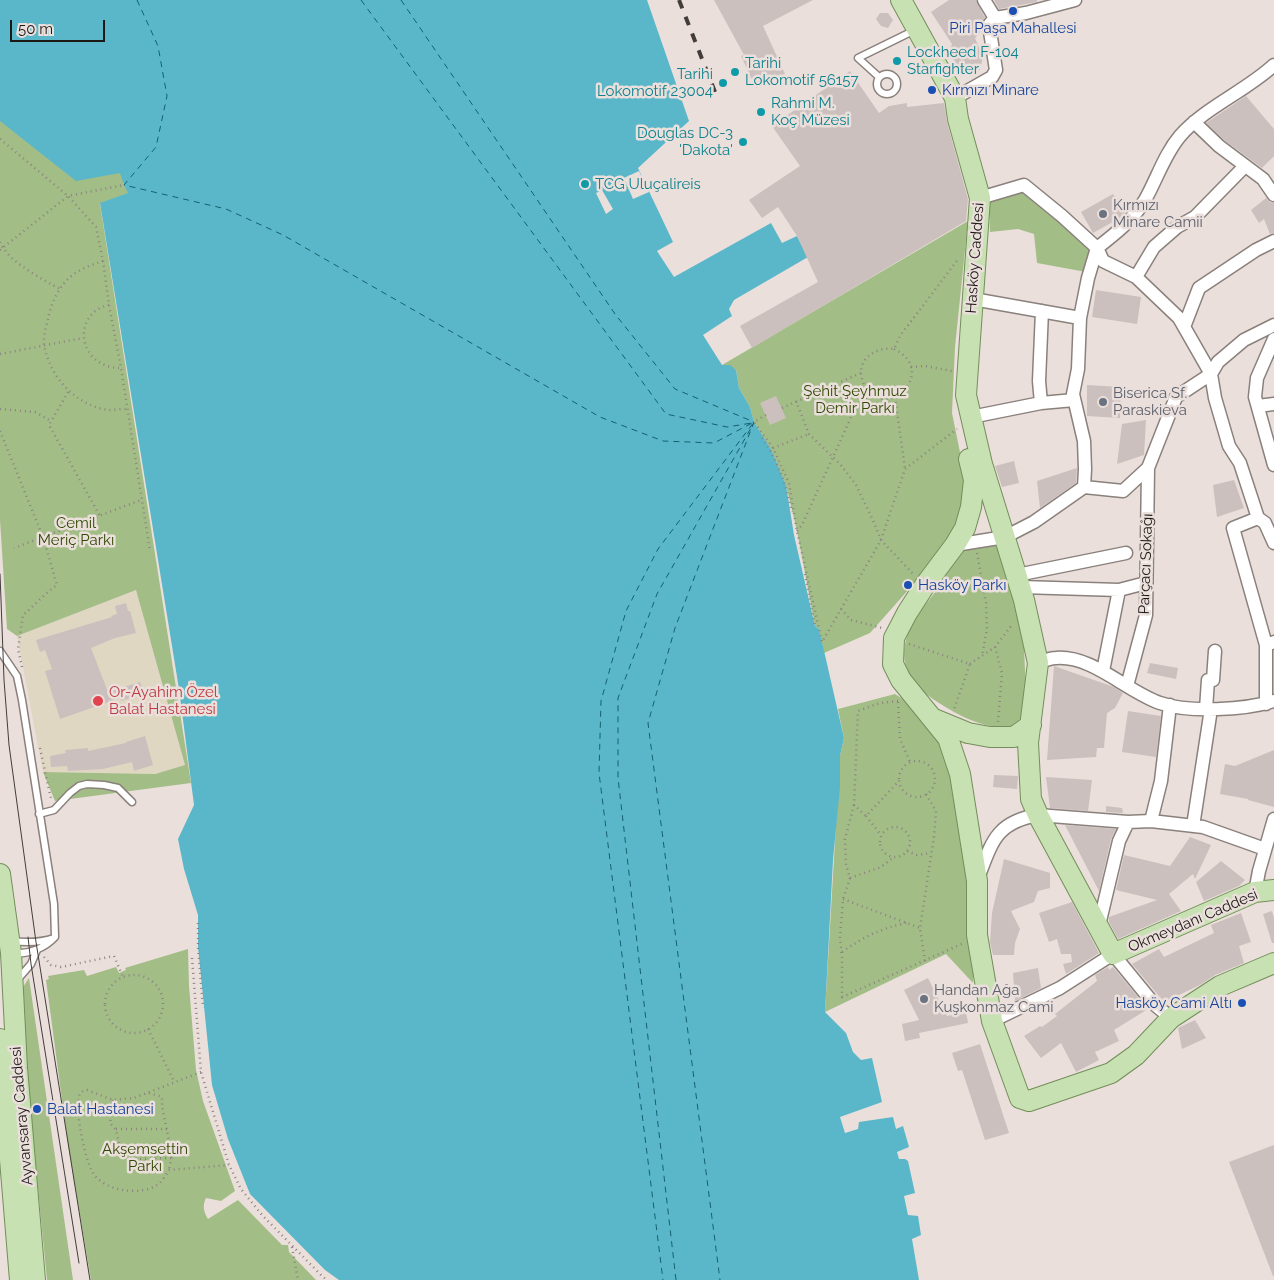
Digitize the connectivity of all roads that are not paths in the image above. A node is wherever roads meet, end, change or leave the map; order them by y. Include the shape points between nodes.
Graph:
1 (901, 0) edge
2 (984, 0) edge
3 (1075, 0) edge
4 (995, 18) junction
5 (917, 29) junction
6 (1274, 65) edge
7 (879, 77) dead end
8 (955, 98) junction
9 (1194, 122) junction
10 (1245, 166) junction
11 (1274, 195) edge
12 (980, 198) junction
13 (1274, 241) edge
14 (1097, 248) junction
15 (1136, 277) junction
16 (973, 299) junction
17 (1042, 311) junction
18 (1080, 318) junction
19 (971, 324) junction
20 (1274, 325) edge
21 (1184, 327) junction
22 (1274, 339) edge
23 (1211, 374) junction
24 (1074, 400) junction
25 (1041, 403) junction
26 (1274, 404) edge
27 (1258, 406) junction
28 (967, 421) junction
29 (1274, 465) edge
30 (1148, 468) junction
31 (1084, 487) junction
32 (1258, 518) junction
33 (1005, 537) junction
34 (1274, 543) edge
35 (955, 545) junction
36 (1126, 553) dead end
37 (1019, 581) junction
38 (1146, 583) junction
39 (1119, 590) junction
40 (1270, 643) edge
41 (0, 651) edge
42 (1215, 651) dead end
43 (1038, 663) junction
44 (1103, 671) junction
45 (1127, 686) junction
46 (1270, 703) edge
47 (1170, 705) junction
48 (1208, 709) junction
49 (940, 721) junction
50 (1030, 725) junction
51 (132, 802) dead end
52 (39, 814) junction
53 (1038, 815) junction
54 (1274, 820) edge
55 (1151, 821) junction
56 (1128, 822) junction
57 (1193, 826) junction
58 (1270, 852) edge
59 (0, 874) edge
60 (977, 881) junction
61 (1265, 891) edge
62 (1098, 925) junction
63 (55, 937) junction
64 (7, 945) edge
65 (37, 950) junction
66 (1113, 954) junction
67 (1274, 963) edge
68 (1253, 972) junction
69 (1274, 974) edge
70 (13, 986) junction
71 (1171, 1018) junction
72 (992, 1020) junction
73 (0, 1039) edge
74 (20, 1280) edge
75 (35, 1280) edge

1 - 5 main road, Hasköy Caddesi
2 - 4 street
3 - 4 street
4 - 8 street via 989,25 996,70 992,77
5 - 7 lane via 858,58
5 - 8 main road, Hasköy Caddesi
6 - 9 street
8 - 12 main road, Hasköy Caddesi
9 - 10 street
9 - 14 street via 1167,156 1144,200 1121,230
10 - 11 street via 1263,179
10 - 15 street via 1195,217 1177,227 1154,247
12 - 14 street via 1024,184
12 - 16 main road, Hasköy Caddesi
13 - 21 street via 1200,288
14 - 15 street via 1103,262
14 - 18 street
15 - 21 street
16 - 17 street
16 - 19 main road, Hasköy Caddesi
17 - 18 street
17 - 25 street
18 - 24 street
19 - 28 main road
19 - 28 main road via 960,379 960,403
20 - 23 street via 1244,340 1218,362
21 - 23 street
22 - 27 street via 1257,378
23 - 30 street via 1176,397
23 - 32 street via 1230,446 1240,463
24 - 25 street
24 - 31 street via 1084,441
25 - 28 street
26 - 27 street
27 - 29 street
28 - 33 main road
28 - 35 main road via 974,480 965,528
30 - 31 street via 1123,491
30 - 38 street, Parçacı Sokağı
31 - 33 street via 1034,522
32 - 34 street via 1265,522
32 - 40 street via 1233,528
33 - 35 street
33 - 37 main road
35 - 49 main road via 925,585 894,638 893,664 901,680 902,695
36 - 37 street
37 - 39 street
37 - 43 main road
38 - 39 street
38 - 45 street, Parçacı Sokağı via 1146,615
39 - 44 street
40 - 46 street
41 - 52 lane via 17,676
42 - 48 street via 1213,680 1208,680
43 - 44 street via 1056,658 1085,662
43 - 50 main road
44 - 45 street
45 - 47 street
46 - 48 street
47 - 48 street
47 - 55 street via 1161,781
48 - 57 street
49 - 50 main road via 968,733 996,737 1014,737
49 - 60 main road via 960,774
50 - 53 main road via 1031,799
51 - 52 lane via 118,788 87,784 70,793 54,810
52 - 63 lane via 54,904
53 - 56 street
53 - 60 street via 1004,827 991,844
53 - 62 main road
54 - 58 street
55 - 56 street
55 - 57 street
56 - 62 street
57 - 58 street
58 - 61 street via 1258,871
59 - 64 main road, Ayvansaray Caddesi
60 - 72 main road via 977,935
61 - 66 main road, Okmeydanı Caddesi
62 - 66 main road
63 - 64 lane
63 - 65 lane
64 - 65 lane via 22,954
64 - 70 main road, Ayvansaray Caddesi
65 - 70 lane via 31,964
66 - 71 street via 1154,1004
66 - 72 street via 1060,988
67 - 68 main road
68 - 69 street
68 - 71 main road via 1220,986
70 - 75 main road, Ayvansaray Caddesi
71 - 72 main road via 1136,1055 1111,1073 1029,1101 1020,1098
73 - 74 main road, Ayvansaray Caddesi

